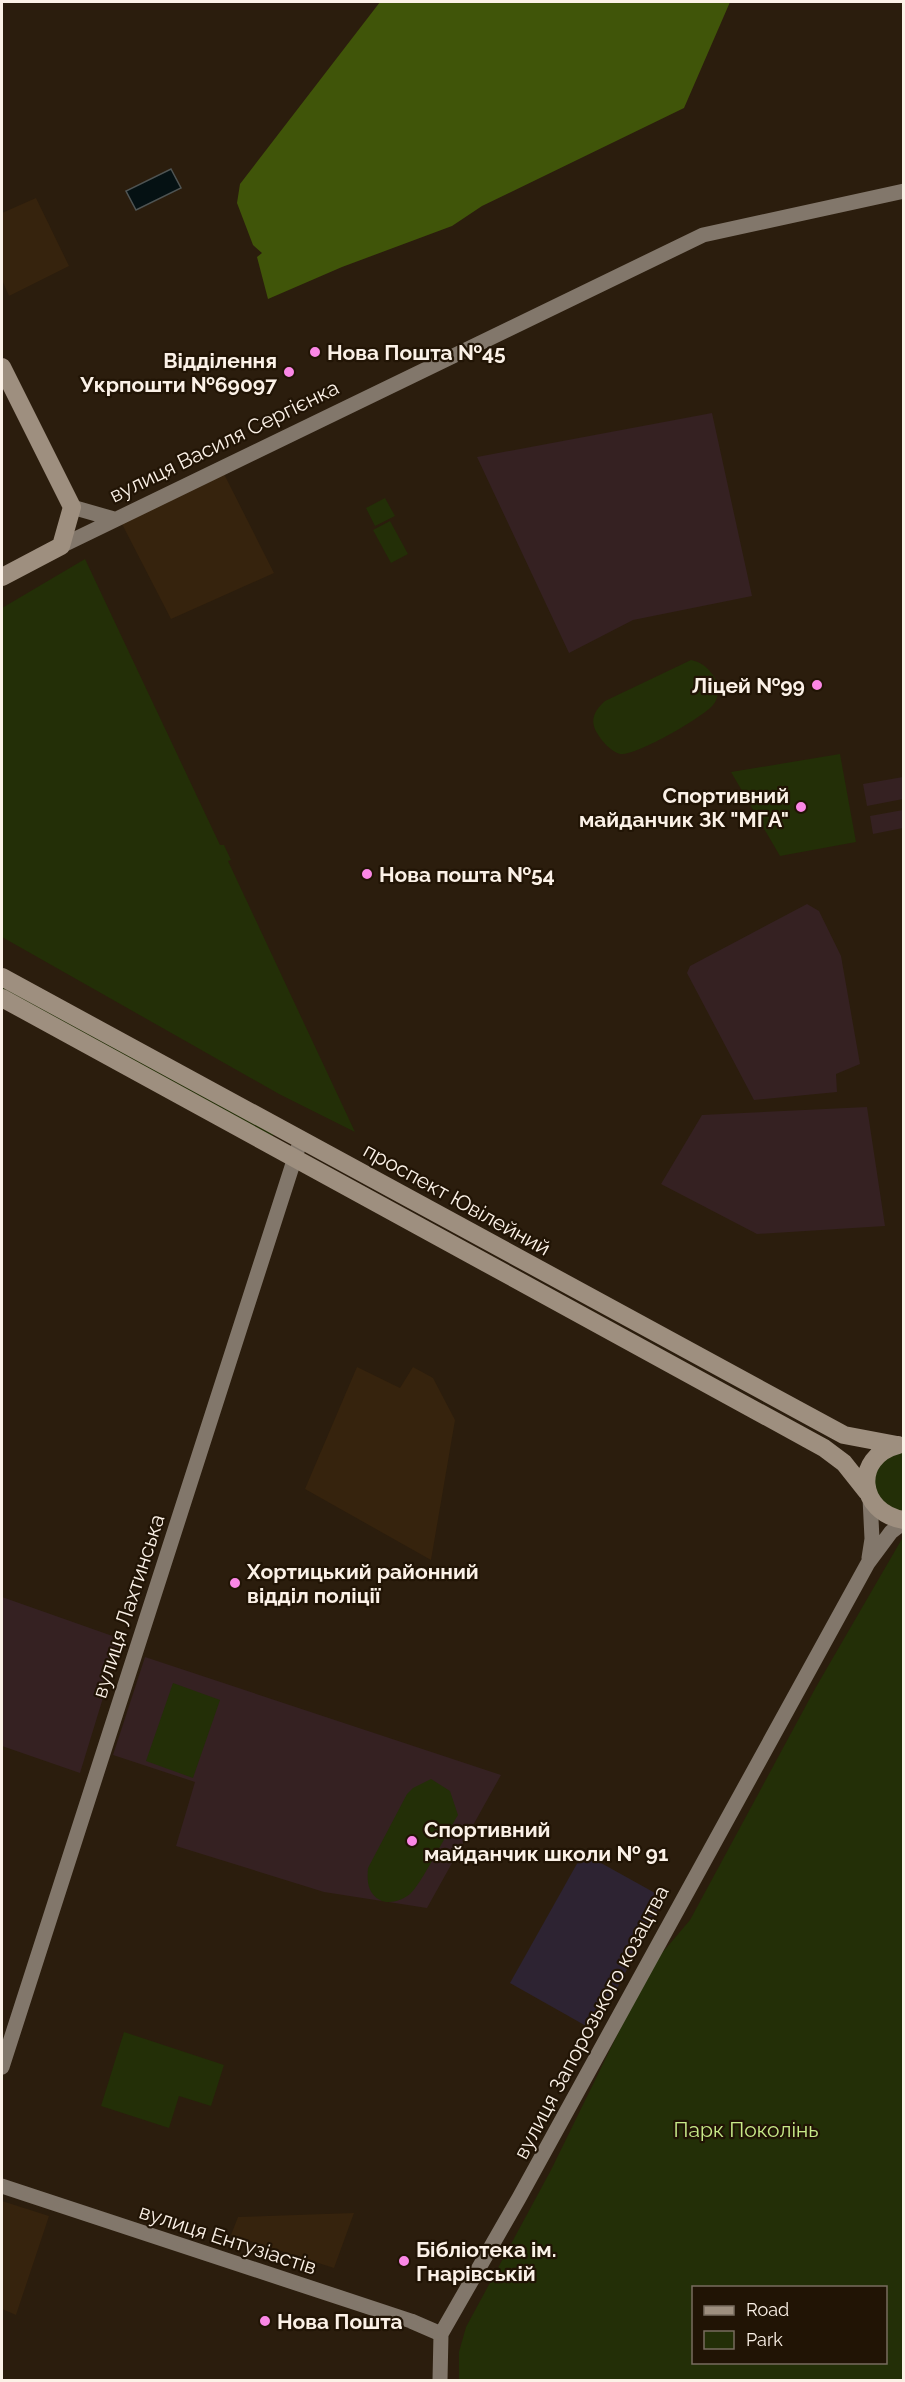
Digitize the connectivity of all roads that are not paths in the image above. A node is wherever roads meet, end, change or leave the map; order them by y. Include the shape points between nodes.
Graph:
1 (903, 191) edge
2 (2, 367) edge
3 (72, 507) junction
4 (114, 519) junction
5 (61, 546) junction
6 (2, 577) edge
7 (2, 977) edge
8 (2, 998) edge
9 (301, 1140) junction
10 (295, 1158) junction
11 (900, 1445) edge
12 (868, 1495) junction
13 (903, 1521) edge
14 (868, 1563) junction
15 (2, 2067) edge
16 (2, 2186) edge
17 (441, 2334) junction
18 (440, 2380) edge

1 - 4 street, вулиця Василя Сергієнка via 703,235
2 - 3 main road
3 - 4 street
3 - 5 main road
4 - 5 street, вулиця Василя Сергієнка
5 - 6 main road, вулиця Василя Сергієнка
7 - 9 main road, проспект Ювілейний
8 - 10 main road, проспект Ювілейний
9 - 10 street, вулиця Лахтинська
9 - 11 main road, проспект Ювілейний via 843,1435
10 - 12 main road, проспект Ювілейний via 824,1448 844,1463
10 - 15 street, вулиця Лахтинська
11 - 12 main road via 875,1457 866,1479
12 - 13 main road, проспект Ювілейний via 878,1510
12 - 14 street, вулиця Запорозького козацтва via 872,1539
13 - 14 street, вулиця Запорозького козацтва
14 - 17 street, вулиця Запорозького козацтва
16 - 17 street, вулиця Ентузіастів via 411,2320
17 - 18 street, вулиця Запорозького козацтва

